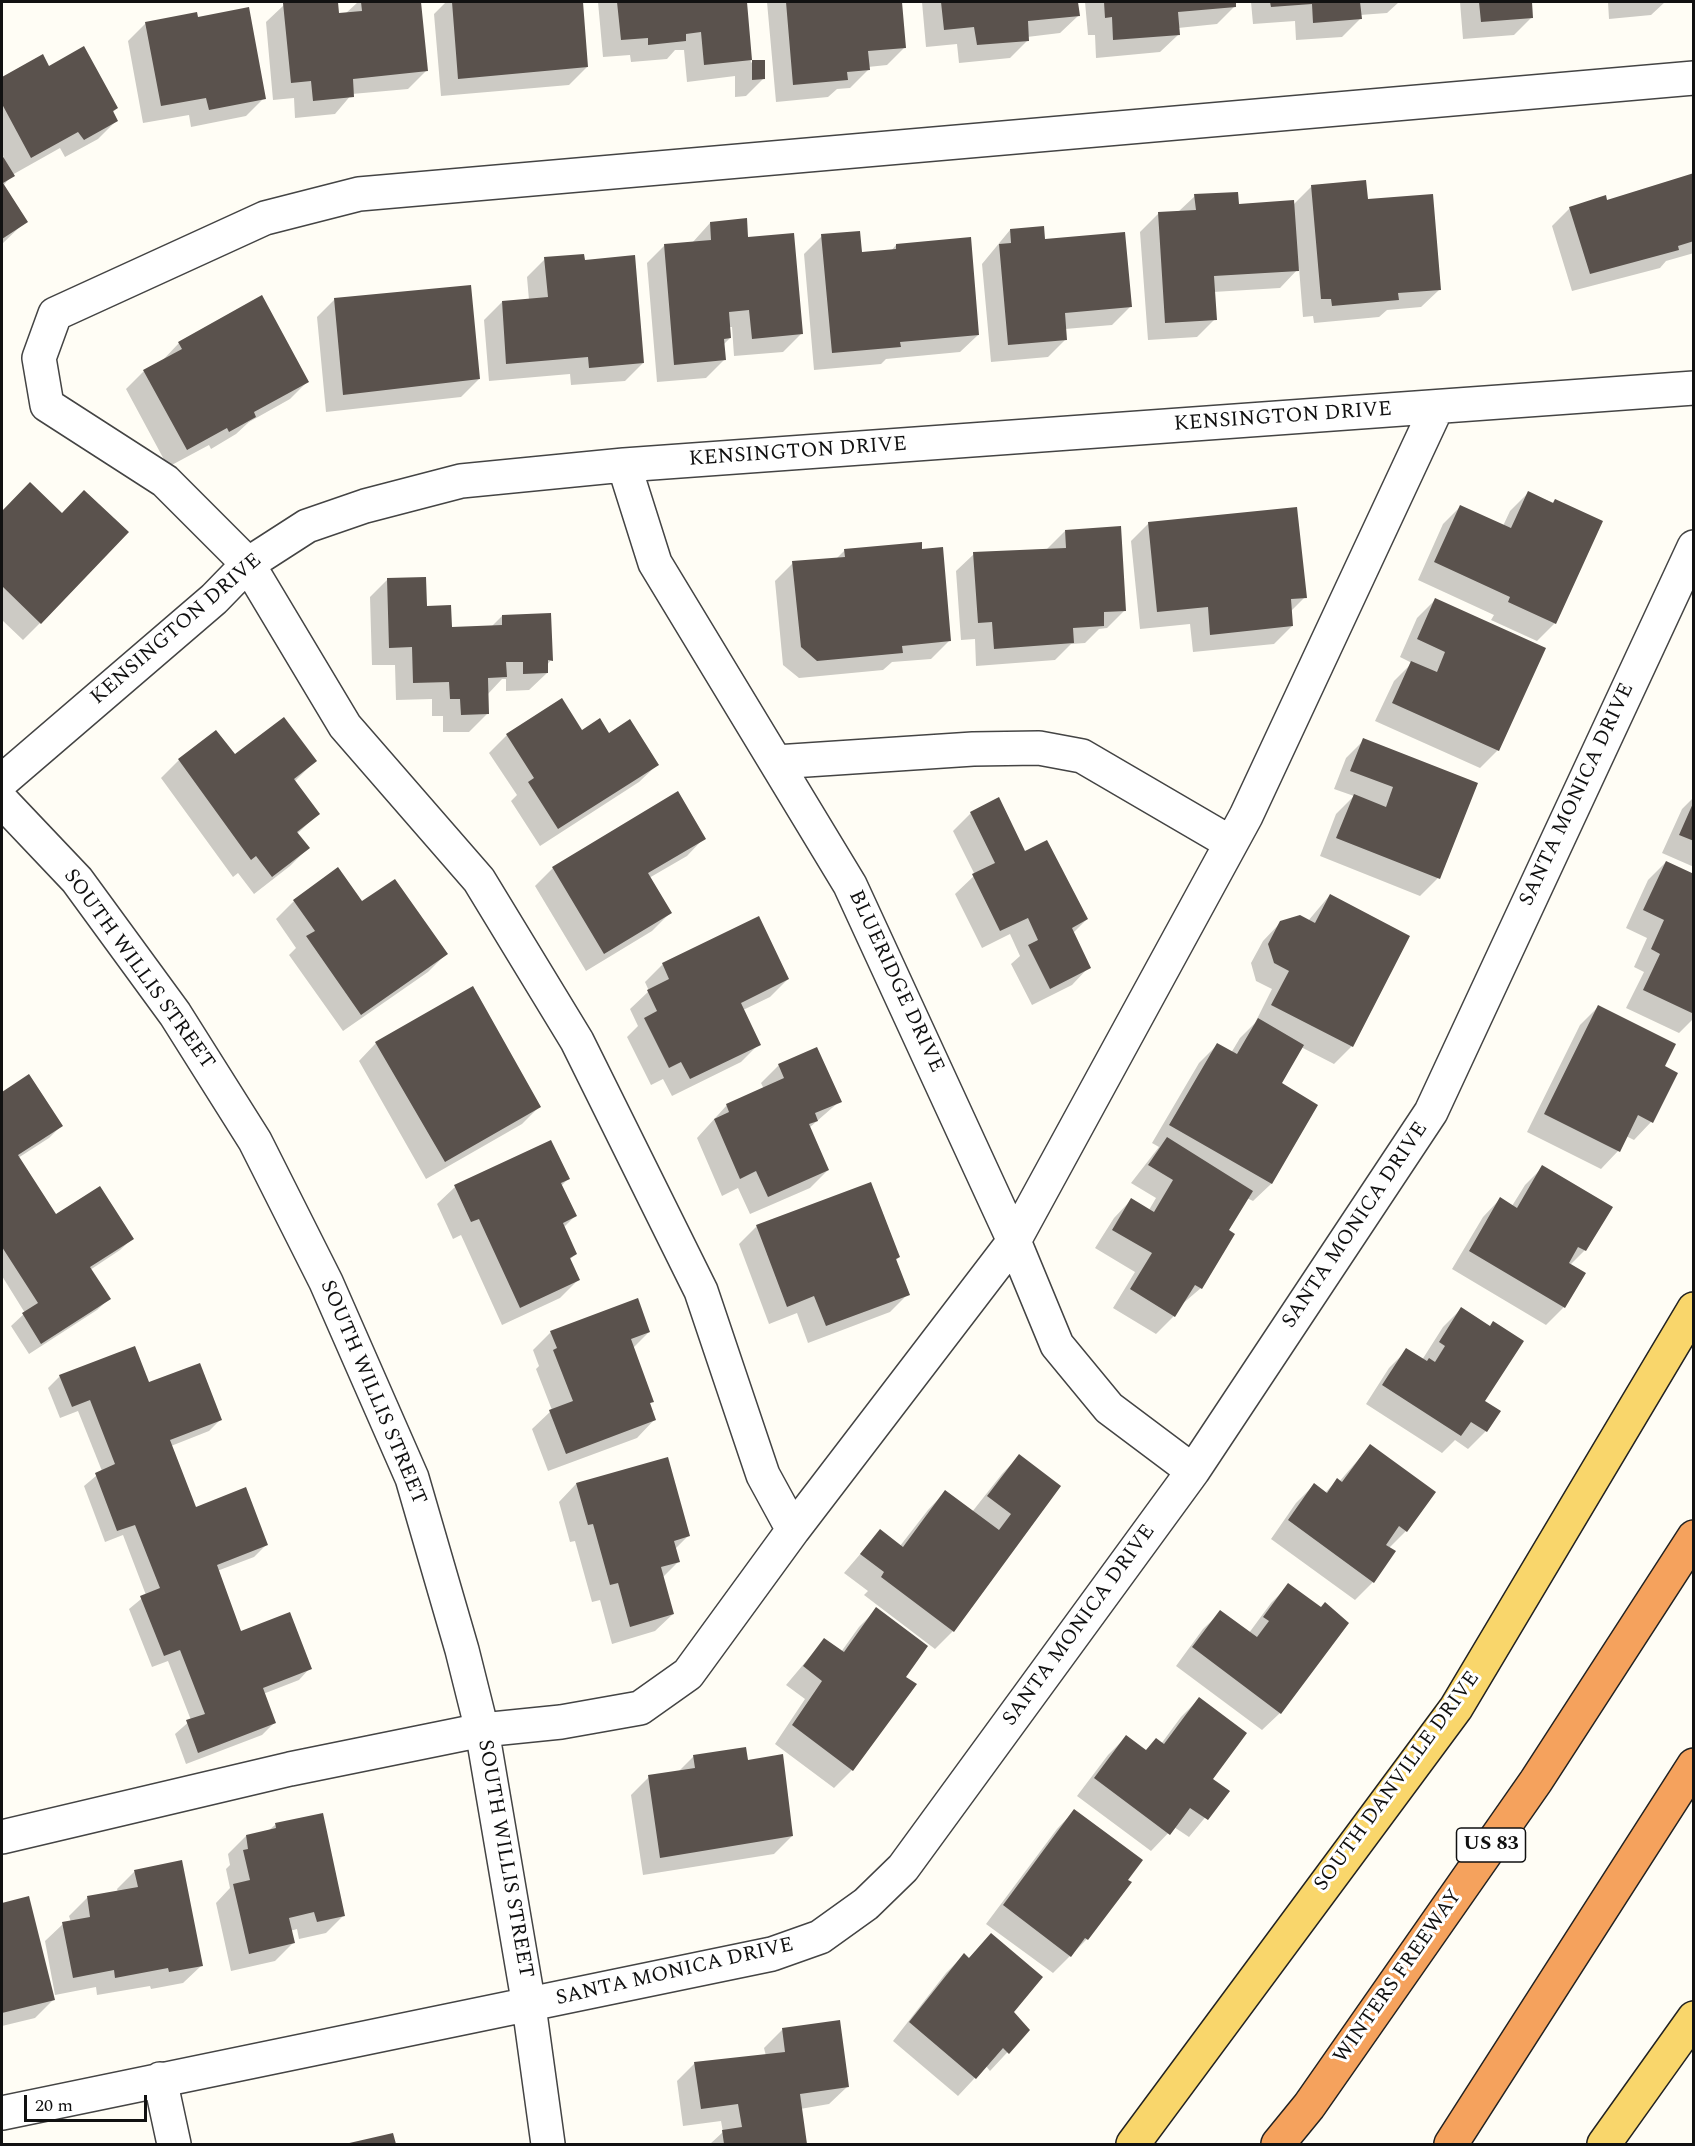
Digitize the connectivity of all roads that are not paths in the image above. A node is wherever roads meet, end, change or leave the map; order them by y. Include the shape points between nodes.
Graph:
1 (1694, 78) edge
2 (1694, 388) edge
3 (1437, 407) junction
4 (624, 465) junction
5 (1694, 547) edge
6 (248, 564) junction
7 (776, 762) junction
8 (2, 781) edge
9 (2, 801) edge
10 (1231, 843) junction
11 (1014, 1240) junction
12 (1694, 1309) edge
13 (1193, 1471) junction
14 (793, 1530) junction
15 (1694, 1537) edge
16 (482, 1730) junction
17 (1694, 1765) edge
18 (2, 1837) edge
19 (529, 2006) junction
20 (1689, 2034) edge
21 (160, 2079) junction
22 (2, 2113) edge
23 (174, 2145) edge
24 (548, 2145) edge
25 (1133, 2145) edge
26 (1278, 2145) edge
27 (1451, 2145) edge
28 (1604, 2145) edge

1 - 6 street via 358,194 265,218 55,314 39,358 47,405 165,481
2 - 3 street, KENSINGTON DRIVE
3 - 4 street, KENSINGTON DRIVE
3 - 10 street
4 - 6 street, KENSINGTON DRIVE via 461,481 365,506 307,526
4 - 7 street, BLUERIDGE DRIVE via 655,562
5 - 13 street, SANTA MONICA DRIVE via 1431,1112
6 - 8 street, KENSINGTON DRIVE via 214,599
6 - 14 street via 345,726 479,880 577,1041 701,1291 763,1475
7 - 10 street via 1039,748 1082,756
7 - 11 street, BLUERIDGE DRIVE via 850,885
9 - 16 street, SOUTH WILLIS STREET via 77,880 175,1014 255,1141 326,1282 412,1478
10 - 11 street
11 - 13 street, BLUERIDGE DRIVE via 1057,1345 1109,1408
11 - 14 street
12 - 25 main road, SOUTH DANVILLE DRIVE via 1456,1708
13 - 19 street, SANTA MONICA DRIVE via 903,1868 866,1904 820,1937 772,1954
14 - 16 street via 688,1674 640,1708
15 - 26 highway, WINTERS FREEWAY / US 83 via 1536,1781
16 - 18 street via 290,1769
16 - 19 street, SOUTH WILLIS STREET
17 - 27 highway
19 - 21 street, SANTA MONICA DRIVE
19 - 24 street, SOUTH WILLIS STREET
20 - 28 main road
21 - 22 street, SANTA MONICA DRIVE
21 - 23 street

